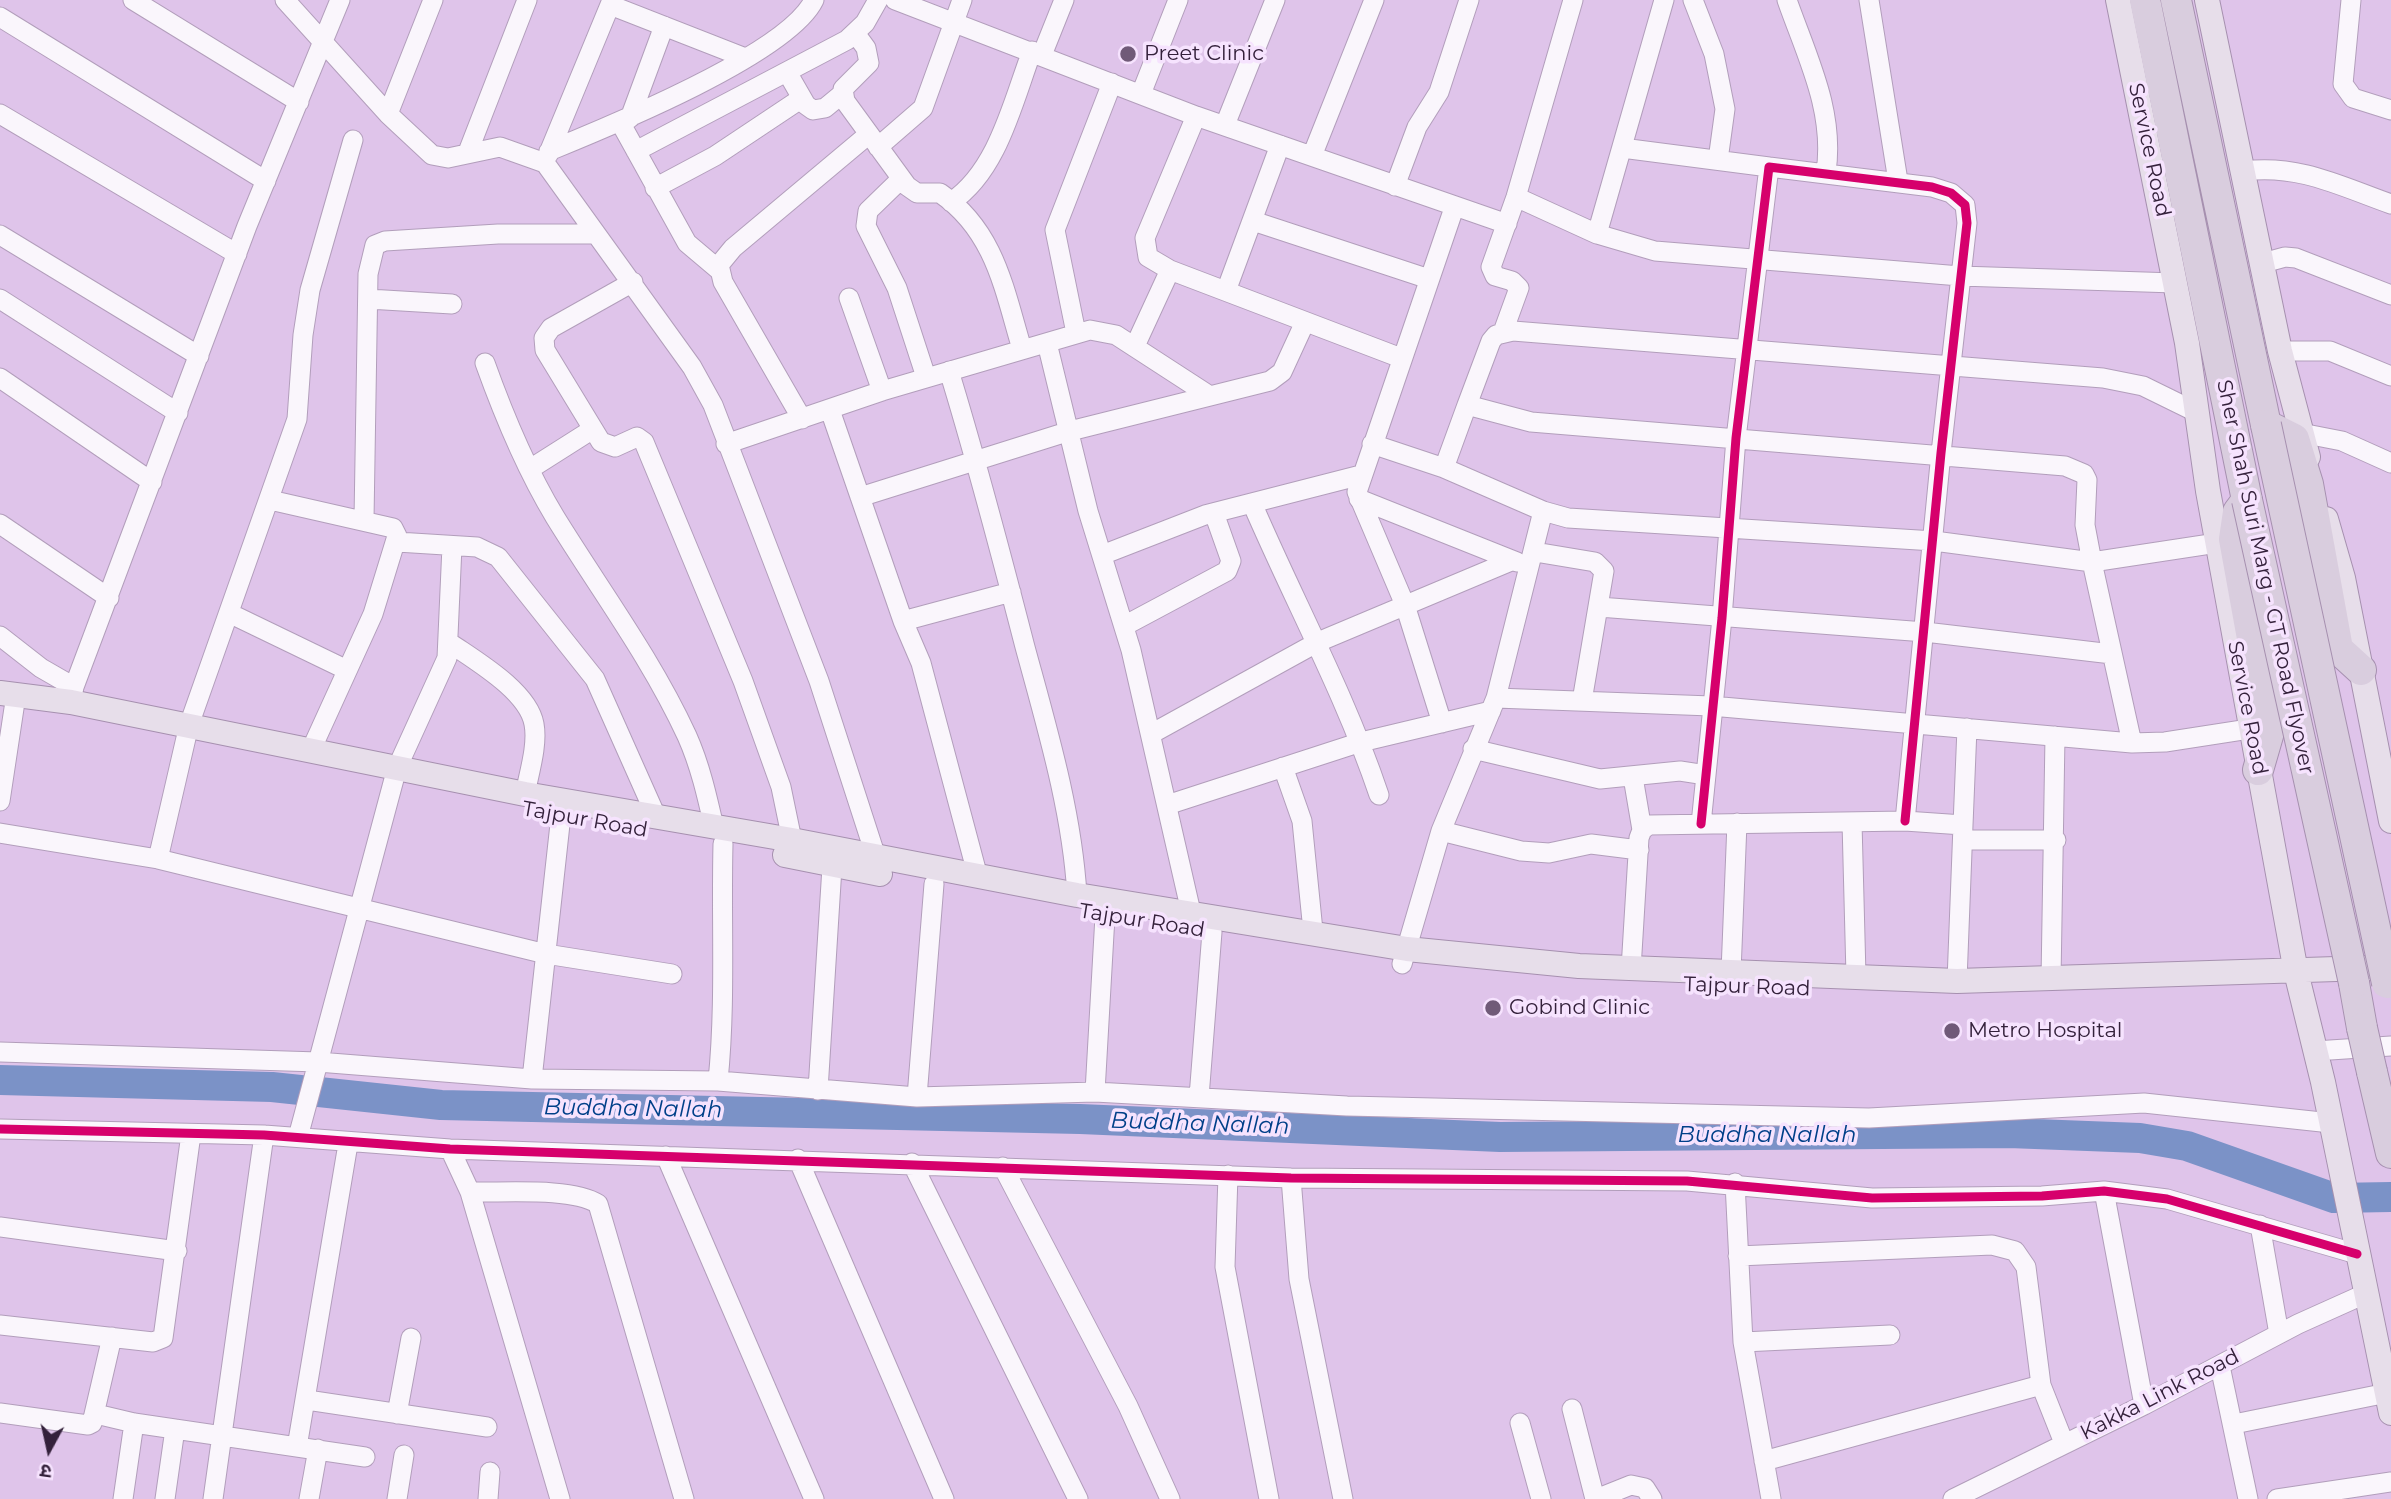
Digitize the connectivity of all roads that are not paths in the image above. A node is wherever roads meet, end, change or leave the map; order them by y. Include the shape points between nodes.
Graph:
1 (132, 0) edge
2 (285, 0) edge
3 (340, 0) edge
4 (433, 0) edge
5 (527, 0) edge
6 (814, 0) edge
7 (878, 0) edge
8 (895, 0) edge
9 (962, 0) edge
10 (1064, 0) edge
11 (1178, 0) edge
12 (1275, 0) edge
13 (1374, 0) edge
14 (1469, 0) edge
15 (1573, 0) edge
16 (1664, 0) edge
17 (1693, 0) edge
18 (1787, 0) edge
19 (1869, 0) edge
20 (2118, 0) edge
21 (2145, 0) edge
22 (2176, 0) edge
23 (2207, 0) edge
24 (2351, 0) edge
25 (611, 3) edge
26 (0, 17) edge
27 (954, 22) junction
28 (664, 26) junction
29 (855, 33) junction
30 (323, 45) junction
31 (1037, 53) junction
32 (743, 57) junction
33 (787, 72) junction
34 (1112, 83) junction
35 (842, 94) junction
36 (1141, 94) junction
37 (802, 98) junction
38 (299, 102) junction
39 (2391, 110) edge
40 (0, 114) edge
41 (388, 114) junction
42 (1196, 116) junction
43 (625, 120) junction
44 (1225, 125) junction
45 (353, 139) dead end
46 (873, 140) junction
47 (1280, 145) junction
48 (1622, 148) junction
49 (636, 151) junction
50 (468, 152) junction
51 (1312, 156) junction
52 (547, 157) junction
53 (1718, 160) junction
54 (1769, 167) junction
55 (2244, 171) junction
56 (1826, 172) junction
57 (901, 179) junction
58 (266, 181) junction
59 (1898, 181) junction
60 (1395, 186) junction
61 (655, 188) junction
62 (1516, 197) junction
63 (951, 202) junction
64 (2391, 204) edge
65 (1454, 208) junction
66 (1252, 221) junction
67 (1507, 224) junction
68 (594, 234) junction
69 (1597, 234) junction
70 (0, 236) edge
71 (237, 254) junction
72 (1758, 259) junction
73 (2263, 262) junction
74 (719, 270) junction
75 (1170, 270) junction
76 (1961, 276) junction
77 (1429, 279) junction
78 (633, 282) junction
79 (2175, 283) junction
80 (1226, 291) junction
81 (2391, 295) edge
82 (849, 298) dead end
83 (0, 299) edge
84 (368, 299) junction
85 (452, 304) dead end
86 (1305, 322) junction
87 (1503, 332) junction
88 (1076, 333) junction
89 (1047, 342) junction
90 (1135, 346) junction
91 (1022, 349) junction
92 (1746, 349) junction
93 (2280, 351) junction
94 (199, 356) junction
95 (1401, 358) junction
96 (485, 363) dead end
97 (1951, 364) junction
98 (949, 371) junction
99 (2391, 376) edge
100 (926, 377) junction
101 (0, 379) edge
102 (882, 390) junction
103 (1210, 396) junction
104 (1467, 405) junction
105 (830, 410) junction
106 (178, 413) junction
107 (2198, 413) junction
108 (802, 419) junction
109 (2266, 425) junction
110 (593, 429) junction
111 (1070, 431) junction
112 (2301, 433) junction
113 (1736, 438) junction
114 (726, 444) junction
115 (1372, 444) junction
116 (1941, 453) junction
117 (977, 461) junction
118 (2391, 463) edge
119 (1444, 468) junction
120 (530, 469) junction
121 (1361, 475) junction
122 (152, 482) junction
123 (860, 497) junction
124 (1359, 499) junction
125 (270, 500) junction
126 (2247, 500) junction
127 (1252, 503) junction
128 (1544, 511) junction
129 (1214, 513) junction
130 (364, 520) junction
131 (0, 524) edge
132 (1729, 527) junction
133 (1934, 541) junction
134 (397, 542) junction
135 (2217, 543) junction
136 (452, 546) junction
137 (1102, 555) junction
138 (1533, 559) junction
139 (1511, 561) junction
140 (2092, 562) junction
141 (1011, 592) junction
142 (109, 598) junction
143 (1405, 605) junction
144 (1599, 607) junction
145 (229, 613) junction
146 (1722, 618) junction
147 (903, 621) junction
148 (1124, 626) junction
149 (1925, 632) junction
150 (0, 636) edge
151 (1318, 642) junction
152 (450, 643) junction
153 (2112, 654) junction
154 (347, 670) junction
155 (2361, 670) junction
156 (73, 695) junction
157 (1582, 701) junction
158 (7, 702) edge
159 (1494, 704) junction
160 (1712, 706) junction
161 (1442, 723) junction
162 (1917, 723) junction
163 (1967, 727) junction
164 (2249, 729) junction
165 (187, 733) junction
166 (1151, 734) junction
167 (2055, 736) junction
168 (1361, 742) junction
169 (2132, 743) junction
170 (1473, 749) junction
171 (311, 751) junction
172 (1283, 767) junction
173 (2258, 769) junction
174 (1706, 775) junction
175 (395, 776) junction
176 (1633, 776) junction
177 (525, 794) junction
178 (1379, 795) dead end
179 (0, 801) edge
180 (1167, 805) junction
181 (561, 816) junction
182 (656, 816) junction
183 (1905, 821) junction
184 (2391, 821) edge
185 (1852, 822) junction
186 (1737, 823) junction
187 (1701, 824) junction
188 (1441, 831) junction
189 (1963, 832) junction
190 (0, 833) edge
191 (719, 836) junction
192 (792, 840) junction
193 (1640, 840) junction
194 (2056, 840) junction
195 (876, 857) junction
196 (158, 859) junction
197 (832, 867) junction
198 (978, 877) junction
199 (934, 884) junction
200 (1077, 895) junction
201 (361, 907) junction
202 (1191, 912) junction
203 (1105, 916) junction
204 (1313, 931) junction
205 (1212, 932) junction
206 (547, 954) junction
207 (1404, 956) junction
208 (2391, 966) edge
209 (1631, 968) junction
210 (1731, 972) junction
211 (672, 974) dead end
212 (1856, 976) junction
213 (2051, 980) junction
214 (2298, 980) junction
215 (1957, 981) junction
216 (2391, 1002) edge
217 (2391, 1046) edge
218 (2315, 1051) junction
219 (0, 1052) edge
220 (317, 1067) junction
221 (532, 1079) junction
222 (718, 1081) junction
223 (818, 1090) junction
224 (1096, 1092) junction
225 (917, 1097) junction
226 (1199, 1097) junction
227 (2331, 1123) junction
228 (0, 1129) edge
229 (300, 1131) junction
230 (191, 1134) junction
231 (264, 1135) junction
232 (348, 1144) junction
233 (450, 1149) junction
234 (2391, 1153) edge
235 (666, 1156) junction
236 (798, 1160) junction
237 (912, 1163) junction
238 (1003, 1167) junction
239 (1228, 1175) junction
240 (1290, 1178) junction
241 (1735, 1183) junction
242 (2104, 1191) junction
243 (470, 1192) junction
244 (2260, 1225) junction
245 (0, 1227) edge
246 (2356, 1246) junction
247 (177, 1251) junction
248 (1738, 1256) junction
249 (2367, 1293) junction
250 (0, 1325) edge
251 (2279, 1334) junction
252 (1890, 1335) dead end
253 (112, 1338) junction
254 (411, 1338) dead end
255 (1744, 1342) junction
256 (2220, 1366) junction
257 (2040, 1385) junction
258 (307, 1399) junction
259 (2389, 1403) edge
260 (2144, 1405) junction
261 (1572, 1409) dead end
262 (0, 1413) edge
263 (96, 1414) junction
264 (397, 1414) junction
265 (134, 1423) junction
266 (1520, 1423) dead end
267 (2234, 1424) junction
268 (487, 1427) dead end
269 (175, 1429) junction
270 (220, 1434) junction
271 (2064, 1443) junction
272 (297, 1447) junction
273 (318, 1449) junction
274 (404, 1455) dead end
275 (365, 1457) dead end
276 (1764, 1461) junction
277 (490, 1472) dead end
278 (2391, 1482) edge
279 (1959, 1498) edge
280 (123, 1499) edge
281 (165, 1499) edge
282 (213, 1499) edge
283 (309, 1499) edge
284 (397, 1499) edge
285 (488, 1499) edge
286 (560, 1499) edge
287 (684, 1499) edge
288 (814, 1499) edge
289 (944, 1499) edge
290 (1079, 1499) edge
291 (1170, 1499) edge
292 (1269, 1499) edge
293 (1343, 1499) edge
294 (1541, 1499) edge
295 (1596, 1499) edge
296 (1652, 1499) edge
297 (1771, 1499) edge
298 (2248, 1499) edge
299 (2277, 1499) edge

1 - 38 street
2 - 30 street
3 - 30 street
4 - 41 street
5 - 50 street
6 - 32 street via 799,22
7 - 29 street
8 - 27 street
9 - 27 street
10 - 31 street
11 - 36 street
12 - 44 street
13 - 51 street
14 - 60 street via 1439,92 1417,127
15 - 62 street
16 - 48 street
17 - 53 street via 1714,54 1725,109
18 - 56 street via 1828,121
19 - 59 street
20 - 79 main road, Service Road
21 - 126 highway, Sher Shah Suri Marg - GT Road Flyover
22 - 109 highway, Sher Shah Suri Marg - GT Road Flyover
23 - 55 main road
24 - 39 street via 2343,84 2353,98
25 - 28 street
25 - 52 street
26 - 58 street
27 - 31 street
27 - 46 street via 923,108
28 - 32 street
28 - 43 street
29 - 33 street
29 - 35 street via 869,63
30 - 38 street
30 - 41 street
31 - 34 street
31 - 63 street via 987,162
32 - 43 street
33 - 37 street
33 - 49 street
34 - 36 street
34 - 88 street via 1055,230
35 - 37 street via 819,110 809,108
35 - 46 street
36 - 42 street
37 - 61 street via 715,156
38 - 58 street
40 - 71 street
41 - 50 street via 432,155 448,158
42 - 44 street
42 - 75 street via 1146,238 1148,257
43 - 49 street
43 - 52 street
44 - 47 street
45 - 125 street via 316,263 303,335 299,410
46 - 57 street
46 - 74 street via 733,248
47 - 51 street
47 - 66 street
48 - 53 street
48 - 69 street
49 - 61 street
50 - 52 street via 500,147
51 - 60 street
52 - 68 street
53 - 54 street
54 - 56 street
54 - 72 street
55 - 64 street via 2294,170
55 - 73 main road
56 - 59 street
57 - 63 street via 913,191 935,191
57 - 100 street via 868,211 866,226 897,288
58 - 71 street
59 - 76 street via 1951,193 1965,205
60 - 65 street
61 - 74 street via 687,243
62 - 67 street
62 - 69 street
63 - 91 street via 989,246
65 - 67 street
65 - 77 street
66 - 77 street
66 - 80 street
67 - 87 street via 1492,271 1517,285 1519,292
68 - 78 street
68 - 84 street via 385,241 375,245 371,255
69 - 72 street via 1655,251
70 - 94 street
71 - 94 street
72 - 76 street
72 - 92 street
73 - 81 street via 2296,258
73 - 93 main road
74 - 108 street
75 - 80 street
75 - 90 street
76 - 79 street
76 - 97 street
77 - 95 street
78 - 110 street via 570,316 544,338 545,350
78 - 114 street via 705,388
79 - 107 main road, Service Road
80 - 86 street
82 - 102 street
83 - 106 street
84 - 85 street
84 - 130 street
86 - 95 street
86 - 103 street via 1282,372 1270,380
87 - 92 street
87 - 104 street via 1490,341
88 - 89 street
88 - 90 street via 1103,330
89 - 91 street
89 - 111 street
90 - 103 street
91 - 98 street
92 - 97 street
92 - 113 street
93 - 99 street via 2330,351
93 - 112 main road
94 - 106 street
95 - 115 street
96 - 120 street
97 - 107 street via 2126,382
97 - 116 street
98 - 100 street
98 - 117 street
100 - 102 street
101 - 122 street
102 - 105 street
103 - 111 street
104 - 113 street via 1531,422
104 - 119 street
105 - 108 street
105 - 123 street
106 - 122 street
107 - 135 main road, Service Road
108 - 114 street
109 - 155 highway via 2294,439 2308,484 2338,649
109 - 216 highway, Sher Shah Suri Marg - GT Road Flyover, bridge
110 - 120 street
110 - 192 street via 610,447 637,437 644,442 744,681 781,787
111 - 117 street
111 - 137 street
112 - 118 street via 2342,441
112 - 155 main road via 2343,578
113 - 116 street
113 - 132 street
114 - 195 street via 819,681
115 - 119 street
115 - 121 street
116 - 133 street
116 - 140 street via 2065,466 2084,474 2085,525
117 - 123 street
117 - 141 street
119 - 128 street
120 - 191 street via 555,518 669,700 701,771
121 - 124 street
121 - 127 street
122 - 142 street
123 - 147 street
124 - 139 street
124 - 143 street
125 - 130 street
125 - 145 street
126 - 173 highway via 2238,512 2234,539 2269,732
126 - 234 highway, Sher Shah Suri Marg - GT Road Flyover, bridge
127 - 129 street
127 - 151 street
128 - 132 street via 1568,518
128 - 138 street
129 - 137 street
129 - 148 street via 1231,561 1227,571
130 - 134 street via 395,529
131 - 142 street
132 - 133 street
132 - 146 street
133 - 140 street
133 - 149 street
134 - 136 street
134 - 154 street via 373,614
135 - 140 street
135 - 164 main road, Service Road
136 - 152 street
136 - 182 street via 484,548 498,557 595,679
137 - 148 street
138 - 139 street
138 - 144 street via 1588,560 1601,565
138 - 159 street
139 - 143 street
140 - 153 street
141 - 147 street
141 - 200 street via 1067,818
142 - 156 street
143 - 151 street
143 - 161 street
144 - 146 street
144 - 157 street
145 - 154 street
145 - 165 street
146 - 149 street
146 - 160 street
147 - 198 street via 921,663
148 - 166 street
149 - 153 street
149 - 162 street
150 - 156 street
151 - 166 street
151 - 168 street
152 - 175 street via 444,669
152 - 177 street via 510,687 528,709 535,735
153 - 169 street
154 - 171 street
155 - 184 main road
156 - 158 main road, Tajpur Road
156 - 165 main road, Tajpur Road
157 - 159 street
157 - 160 street
158 - 165 main road, Tajpur Road
158 - 179 street
159 - 161 street
159 - 170 street
160 - 162 street
160 - 174 street
161 - 168 street
162 - 163 street
162 - 183 street
163 - 167 street
163 - 189 street
164 - 169 street
164 - 173 main road, Service Road
165 - 171 main road, Tajpur Road
165 - 175 main road, Tajpur Road
165 - 196 street
166 - 180 street
167 - 169 street
167 - 194 street
168 - 172 street
168 - 178 street
170 - 176 street via 1589,778
170 - 188 street
171 - 175 main road, Tajpur Road
172 - 180 street
172 - 204 street via 1304,831
173 - 214 main road, Service Road
174 - 176 street via 1680,771
174 - 187 street
175 - 177 main road, Tajpur Road
175 - 181 main road, Tajpur Road
175 - 201 street
176 - 193 street
177 - 182 main road, Tajpur Road
180 - 202 street
181 - 191 main road, Tajpur Road
181 - 206 street
182 - 191 main road, Tajpur Road
183 - 185 street
183 - 189 street
185 - 186 street
185 - 212 street
186 - 187 street
186 - 210 street
187 - 193 street via 1649,825
188 - 193 street via 1521,851 1549,853
188 - 207 street
189 - 194 street
189 - 215 street
190 - 196 street
191 - 192 main road, Tajpur Road
191 - 197 main road, Tajpur Road
191 - 222 street via 723,998
192 - 195 main road, Tajpur Road
193 - 209 street
194 - 213 street
195 - 198 main road, Tajpur Road
196 - 201 street
197 - 199 main road, Tajpur Road
197 - 223 street
198 - 200 main road, Tajpur Road
199 - 203 main road, Tajpur Road
199 - 225 street
200 - 202 main road, Tajpur Road
201 - 206 street
201 - 220 street
202 - 204 main road, Tajpur Road
203 - 205 main road, Tajpur Road
203 - 224 street
204 - 207 main road, Tajpur Road
205 - 207 main road, Tajpur Road
205 - 226 street
206 - 211 street
206 - 221 street
207 - 209 main road, Tajpur Road
207 - 214 main road, Tajpur Road via 1578,982 1956,997
208 - 214 main road
209 - 210 main road, Tajpur Road
210 - 212 main road, Tajpur Road
212 - 215 main road, Tajpur Road
213 - 214 main road, Tajpur Road
213 - 215 main road, Tajpur Road
214 - 218 main road, Service Road
217 - 218 street
218 - 227 main road, Service Road
219 - 220 street
220 - 221 street
220 - 229 street
221 - 222 street
222 - 223 street
223 - 225 street
224 - 225 street
224 - 226 street
226 - 227 street via 1347,1106 1869,1118 2144,1103
227 - 246 main road, Service Road
228 - 230 street
229 - 231 street
229 - 232 street
230 - 231 street
230 - 247 street
231 - 270 street
232 - 233 street
232 - 258 street
233 - 235 street
233 - 243 street
235 - 236 street
235 - 288 street
236 - 237 street
236 - 289 street
237 - 238 street
237 - 290 street
238 - 239 street
238 - 291 street via 1128,1406
239 - 240 street
239 - 292 street via 1225,1267
240 - 241 street via 1610,1178
240 - 293 street via 1299,1279
241 - 242 street via 1872,1198
241 - 248 street
242 - 244 street via 2167,1199
242 - 260 street
243 - 286 street
243 - 287 street via 563,1195 598,1204
244 - 246 street
244 - 251 street
245 - 247 street
246 - 249 main road, Service Road
247 - 253 street via 163,1338 153,1342
248 - 255 street
248 - 257 street via 2002,1245 2022,1258 2026,1267
249 - 251 street, Kakka Link Road
249 - 259 main road, Service Road
250 - 253 street
251 - 256 street, Kakka Link Road
252 - 255 street
253 - 263 street
254 - 264 street
255 - 276 street
256 - 260 street, Kakka Link Road
256 - 267 street
257 - 271 street
257 - 276 street
258 - 264 street
258 - 272 street
259 - 267 street
260 - 271 street, Kakka Link Road
261 - 295 street
262 - 263 street via 88,1425
263 - 265 street
264 - 268 street
265 - 269 street
265 - 280 street
266 - 294 street
267 - 298 street
269 - 270 street
269 - 281 street
270 - 272 street
270 - 282 street
271 - 279 street, Kakka Link Road
272 - 273 street
273 - 275 street
273 - 283 street
274 - 284 street
276 - 297 street
277 - 285 street
278 - 299 street
295 - 296 street via 1631,1485 1645,1488

